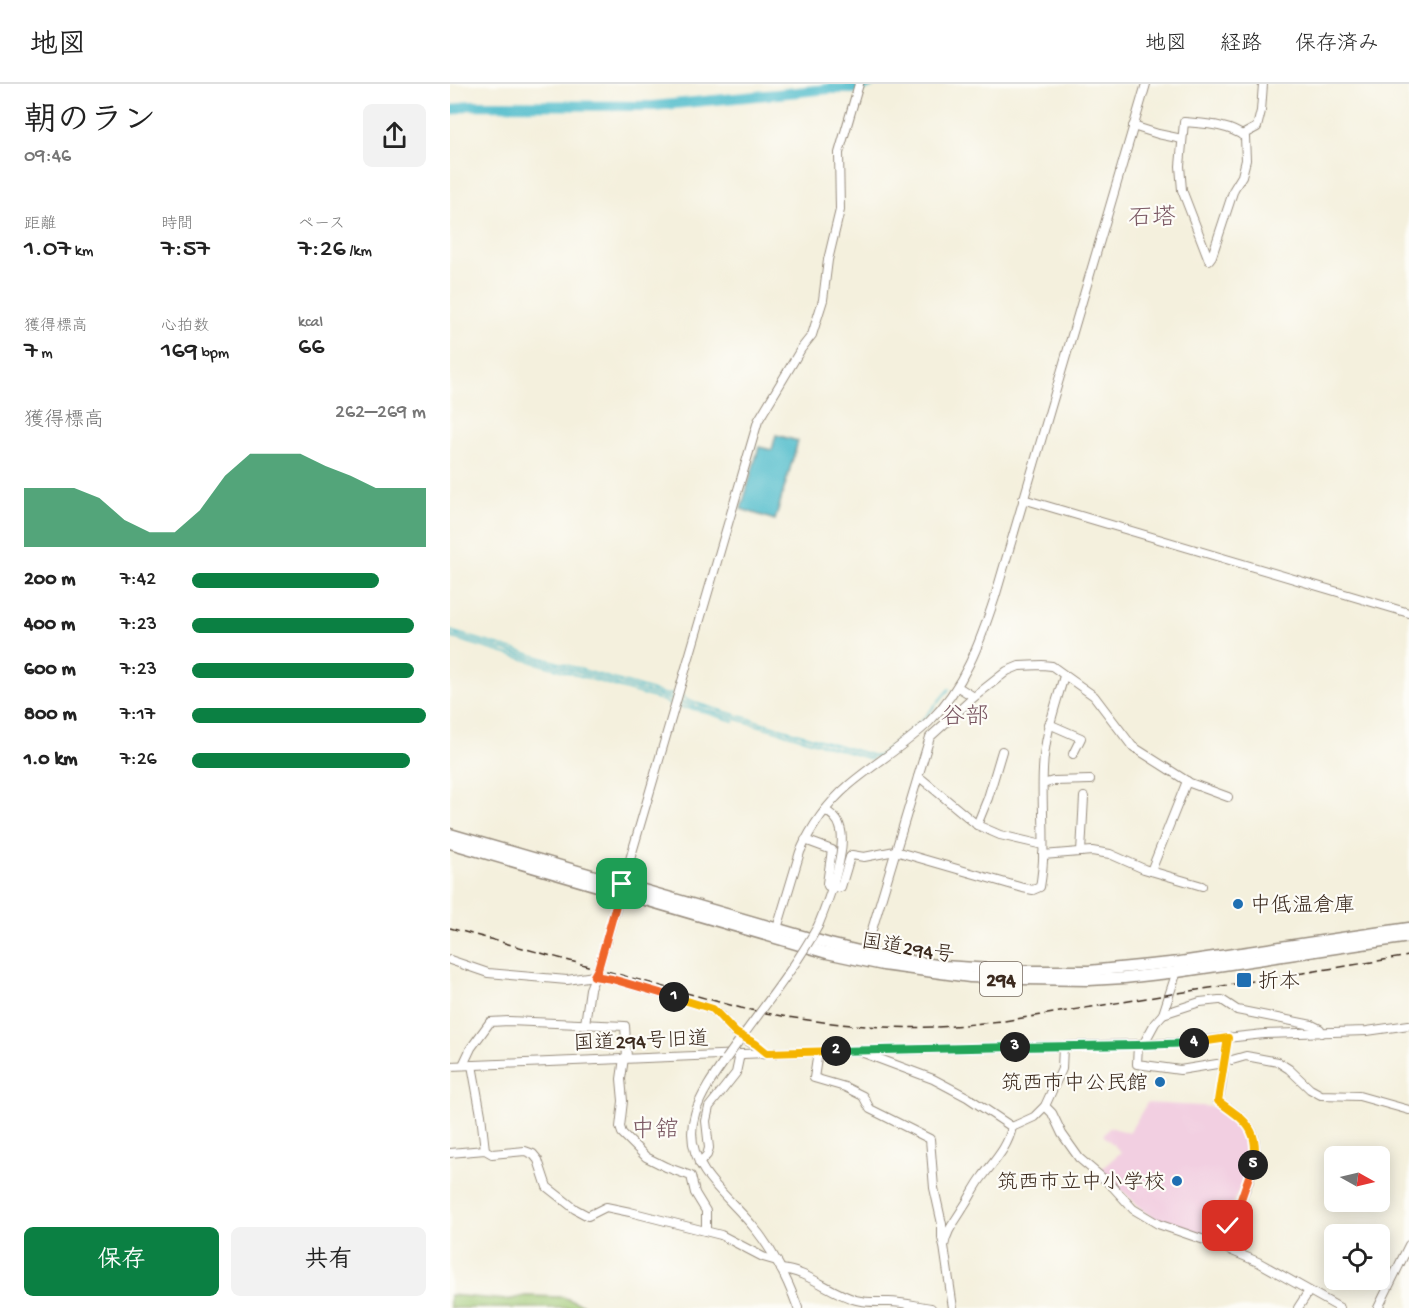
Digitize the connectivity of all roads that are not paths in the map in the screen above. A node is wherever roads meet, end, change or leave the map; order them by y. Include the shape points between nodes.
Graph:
1 (859, 84) edge
2 (1146, 84) edge
3 (1263, 84) edge
4 (1133, 126) junction
5 (1242, 135) junction
6 (1182, 139) junction
7 (1023, 499) junction
8 (1409, 613) edge
9 (1064, 675) junction
10 (958, 687) junction
11 (974, 697) junction
12 (1049, 724) junction
13 (1002, 751) dead end
14 (1073, 754) dead end
15 (918, 777) junction
16 (1090, 780) dead end
17 (1187, 781) junction
18 (1043, 784) junction
19 (1084, 797) dead end
20 (1228, 797) dead end
21 (825, 810) junction
22 (977, 825) junction
23 (450, 834) edge
24 (805, 840) junction
25 (450, 843) edge
26 (1043, 845) junction
27 (896, 851) junction
28 (1081, 852) junction
29 (1043, 855) junction
30 (1151, 871) junction
31 (828, 886) dead end
32 (1202, 886) dead end
33 (621, 888) junction
34 (838, 888) dead end
35 (1409, 928) edge
36 (776, 933) junction
37 (1409, 937) edge
38 (865, 953) junction
39 (450, 960) edge
40 (1178, 967) junction
41 (594, 976) junction
42 (1163, 1014) junction
43 (585, 1024) junction
44 (1409, 1025) edge
45 (1322, 1033) junction
46 (1228, 1038) junction
47 (1140, 1045) junction
48 (1063, 1046) junction
49 (857, 1050) junction
50 (818, 1052) junction
51 (767, 1053) junction
52 (740, 1054) junction
53 (626, 1058) junction
54 (1229, 1058) junction
55 (1217, 1064) dead end
56 (467, 1065) junction
57 (450, 1066) edge
58 (1045, 1106) junction
59 (1409, 1110) edge
60 (1012, 1127) junction
61 (485, 1150) junction
62 (450, 1153) edge
63 (699, 1163) junction
64 (706, 1231) junction
65 (1216, 1244) junction
66 (1409, 1245) edge
67 (944, 1246) junction
68 (777, 1261) junction
69 (781, 1269) junction
70 (1309, 1291) junction
71 (798, 1308) edge
72 (931, 1308) edge
73 (953, 1308) edge
74 (1298, 1308) edge
75 (1340, 1308) edge
76 (1378, 1308) edge

1 - 33 street via 839,153 840,210 823,300 812,335 758,421
2 - 4 street
3 - 5 street via 1257,127
4 - 6 street
4 - 7 street
5 - 6 street via 1226,127 1184,122
5 - 6 street via 1246,160 1242,176 1209,260 1182,189
7 - 8 street
7 - 10 street via 981,638
9 - 11 street via 1052,666 1019,666
9 - 12 street
9 - 17 street via 1094,696 1132,746
10 - 11 street
10 - 21 street via 911,739 848,786
11 - 15 street via 930,737
12 - 14 street via 1081,738
12 - 18 street
13 - 22 street
15 - 22 street
15 - 27 street
16 - 18 street
17 - 20 street
17 - 30 street
18 - 26 street
19 - 28 street
21 - 24 street
21 - 63 street, bridge via 837,820 843,838 829,898 808,945 700,1097 693,1118
22 - 26 street
23 - 33 highway, 国道294号 / 294
24 - 31 street via 832,850
24 - 36 street
25 - 33 highway, 国道294号 / 294
26 - 29 street
27 - 29 street via 1033,890 1040,887
27 - 34 street via 864,857 852,855
27 - 38 street
28 - 29 street
28 - 30 street via 1110,854
30 - 32 street
33 - 36 highway, 国道294号 / 294
33 - 41 street
35 - 40 highway, 国道294号 / 294
36 - 38 highway, 国道294号 / 294
36 - 40 highway, 国道294号 / 294 via 828,953 863,961 970,976 1089,980 1124,978
37 - 40 highway, 国道294号 / 294
38 - 40 highway, 国道294号 / 294 via 943,966 1024,971
39 - 41 street via 488,973 567,980
40 - 42 street
41 - 43 street
41 - 51 street via 713,1009 736,1033
42 - 45 street via 1192,1004 1222,1000 1237,1010 1312,1025
42 - 47 street
43 - 53 street via 625,1026
43 - 56 street via 490,1022 471,1048
44 - 45 street, 国道294号旧道
45 - 46 street, 国道294号旧道
46 - 47 street, 国道294号旧道
46 - 54 street
47 - 48 street, 国道294号旧道
47 - 55 street via 1137,1064 1180,1070
48 - 49 street, 国道294号旧道
48 - 58 street via 1062,1069
49 - 50 street, 国道294号旧道
49 - 60 street via 933,1079
50 - 51 street, 国道294号旧道
50 - 67 street via 814,1078 854,1091 870,1109 930,1139
51 - 52 street, 国道294号旧道
52 - 53 street, 国道294号旧道
52 - 63 street via 736,1073 709,1107 709,1148
53 - 56 street, 国道294号旧道
53 - 64 street via 621,1079 622,1133 646,1157 690,1174 706,1211
54 - 59 street via 1246,1056 1278,1062 1321,1095 1359,1096
54 - 65 street, bridge via 1218,1101 1245,1121 1253,1134 1256,1152 1239,1205
56 - 57 street, 国道294号旧道
56 - 61 street via 481,1115
58 - 60 street via 1034,1117
58 - 65 street via 1079,1158 1133,1209 1158,1224
60 - 67 street via 1006,1145 949,1229
61 - 62 street
61 - 64 street via 492,1154 532,1154 547,1187 588,1216 606,1207
63 - 68 street via 753,1226
64 - 68 street
65 - 70 street
66 - 76 street
67 - 73 street
68 - 69 street
69 - 71 street
69 - 72 street via 804,1275 858,1301 890,1301
70 - 74 street
70 - 75 street

